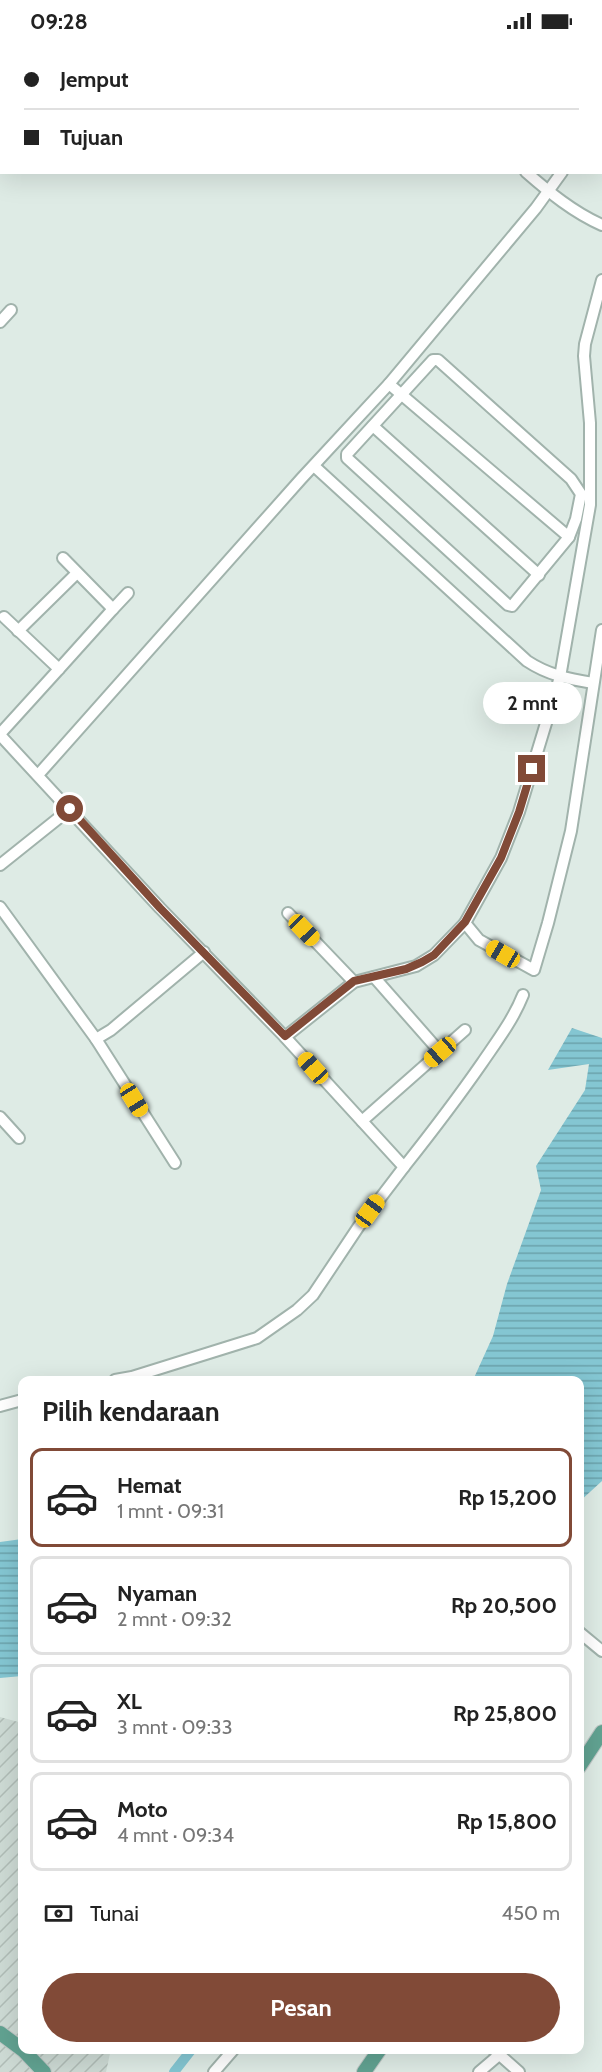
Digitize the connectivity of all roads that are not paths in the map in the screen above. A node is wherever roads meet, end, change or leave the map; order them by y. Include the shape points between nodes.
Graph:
1 (528, 174) edge
2 (561, 174) edge
3 (549, 192) junction
4 (602, 225) edge
5 (602, 280) edge
6 (11, 310) dead end
7 (0, 321) edge
8 (389, 384) junction
9 (402, 395) junction
10 (373, 426) junction
11 (314, 466) junction
12 (570, 537) junction
13 (63, 558) dead end
14 (77, 573) junction
15 (539, 575) junction
16 (128, 593) dead end
17 (113, 609) junction
18 (4, 617) dead end
19 (602, 630) edge
20 (18, 631) junction
21 (59, 669) junction
22 (560, 677) junction
23 (594, 683) junction
24 (0, 735) edge
25 (38, 775) junction
26 (70, 809) junction
27 (0, 865) edge
28 (0, 907) edge
29 (288, 913) dead end
30 (465, 922) junction
31 (204, 952) junction
32 (374, 977) junction
33 (354, 981) junction
34 (523, 995) dead end
35 (465, 1030) dead end
36 (285, 1036) junction
37 (96, 1039) junction
38 (440, 1052) junction
39 (0, 1117) edge
40 (362, 1121) junction
41 (0, 1123) edge
42 (175, 1163) dead end
43 (404, 1167) junction
44 (135, 1376) edge
45 (18, 1401) edge
46 (0, 1406) edge
47 (584, 1636) edge
48 (602, 1651) edge
49 (602, 1732) edge
50 (584, 1759) edge
51 (0, 2033) edge
52 (18, 2046) edge
53 (27, 2054) edge
54 (230, 2054) edge
55 (377, 2054) edge
56 (494, 2054) edge
57 (498, 2054) edge
58 (44, 2072) edge
59 (214, 2072) edge
60 (364, 2072) edge
61 (479, 2072) edge
62 (519, 2072) edge

1 - 3 street
2 - 3 street
3 - 4 street
3 - 8 street
5 - 22 street via 584,356 590,423 590,506
6 - 7 street
8 - 9 street
8 - 11 street
9 - 10 street
9 - 12 street
9 - 12 street via 433,360 438,360 578,488 580,504
10 - 15 street
10 - 15 street via 347,454 348,460 508,605 512,606
11 - 22 street via 527,661
11 - 25 street
12 - 15 street
13 - 14 street
14 - 17 street
14 - 20 street
16 - 17 street
17 - 21 street
18 - 20 street
19 - 23 street
20 - 21 street
21 - 24 street
22 - 23 street
22 - 30 street via 519,812 501,858
23 - 30 street via 571,831 534,970 478,940
24 - 25 street
25 - 26 street
26 - 27 street
26 - 31 street
28 - 37 street
29 - 33 street
30 - 32 street via 434,955
31 - 36 street
31 - 37 street
32 - 33 street
32 - 38 street
33 - 36 street
34 - 43 street via 502,1034
35 - 38 street
36 - 40 street
37 - 42 street
38 - 40 street
39 - 41 street via 17,1140
40 - 43 street
43 - 44 street via 313,1295 297,1310 257,1338
45 - 46 street
47 - 48 street
49 - 50 main road
51 - 52 main road
53 - 58 main road
54 - 59 street
55 - 60 main road
56 - 61 street
57 - 62 street

